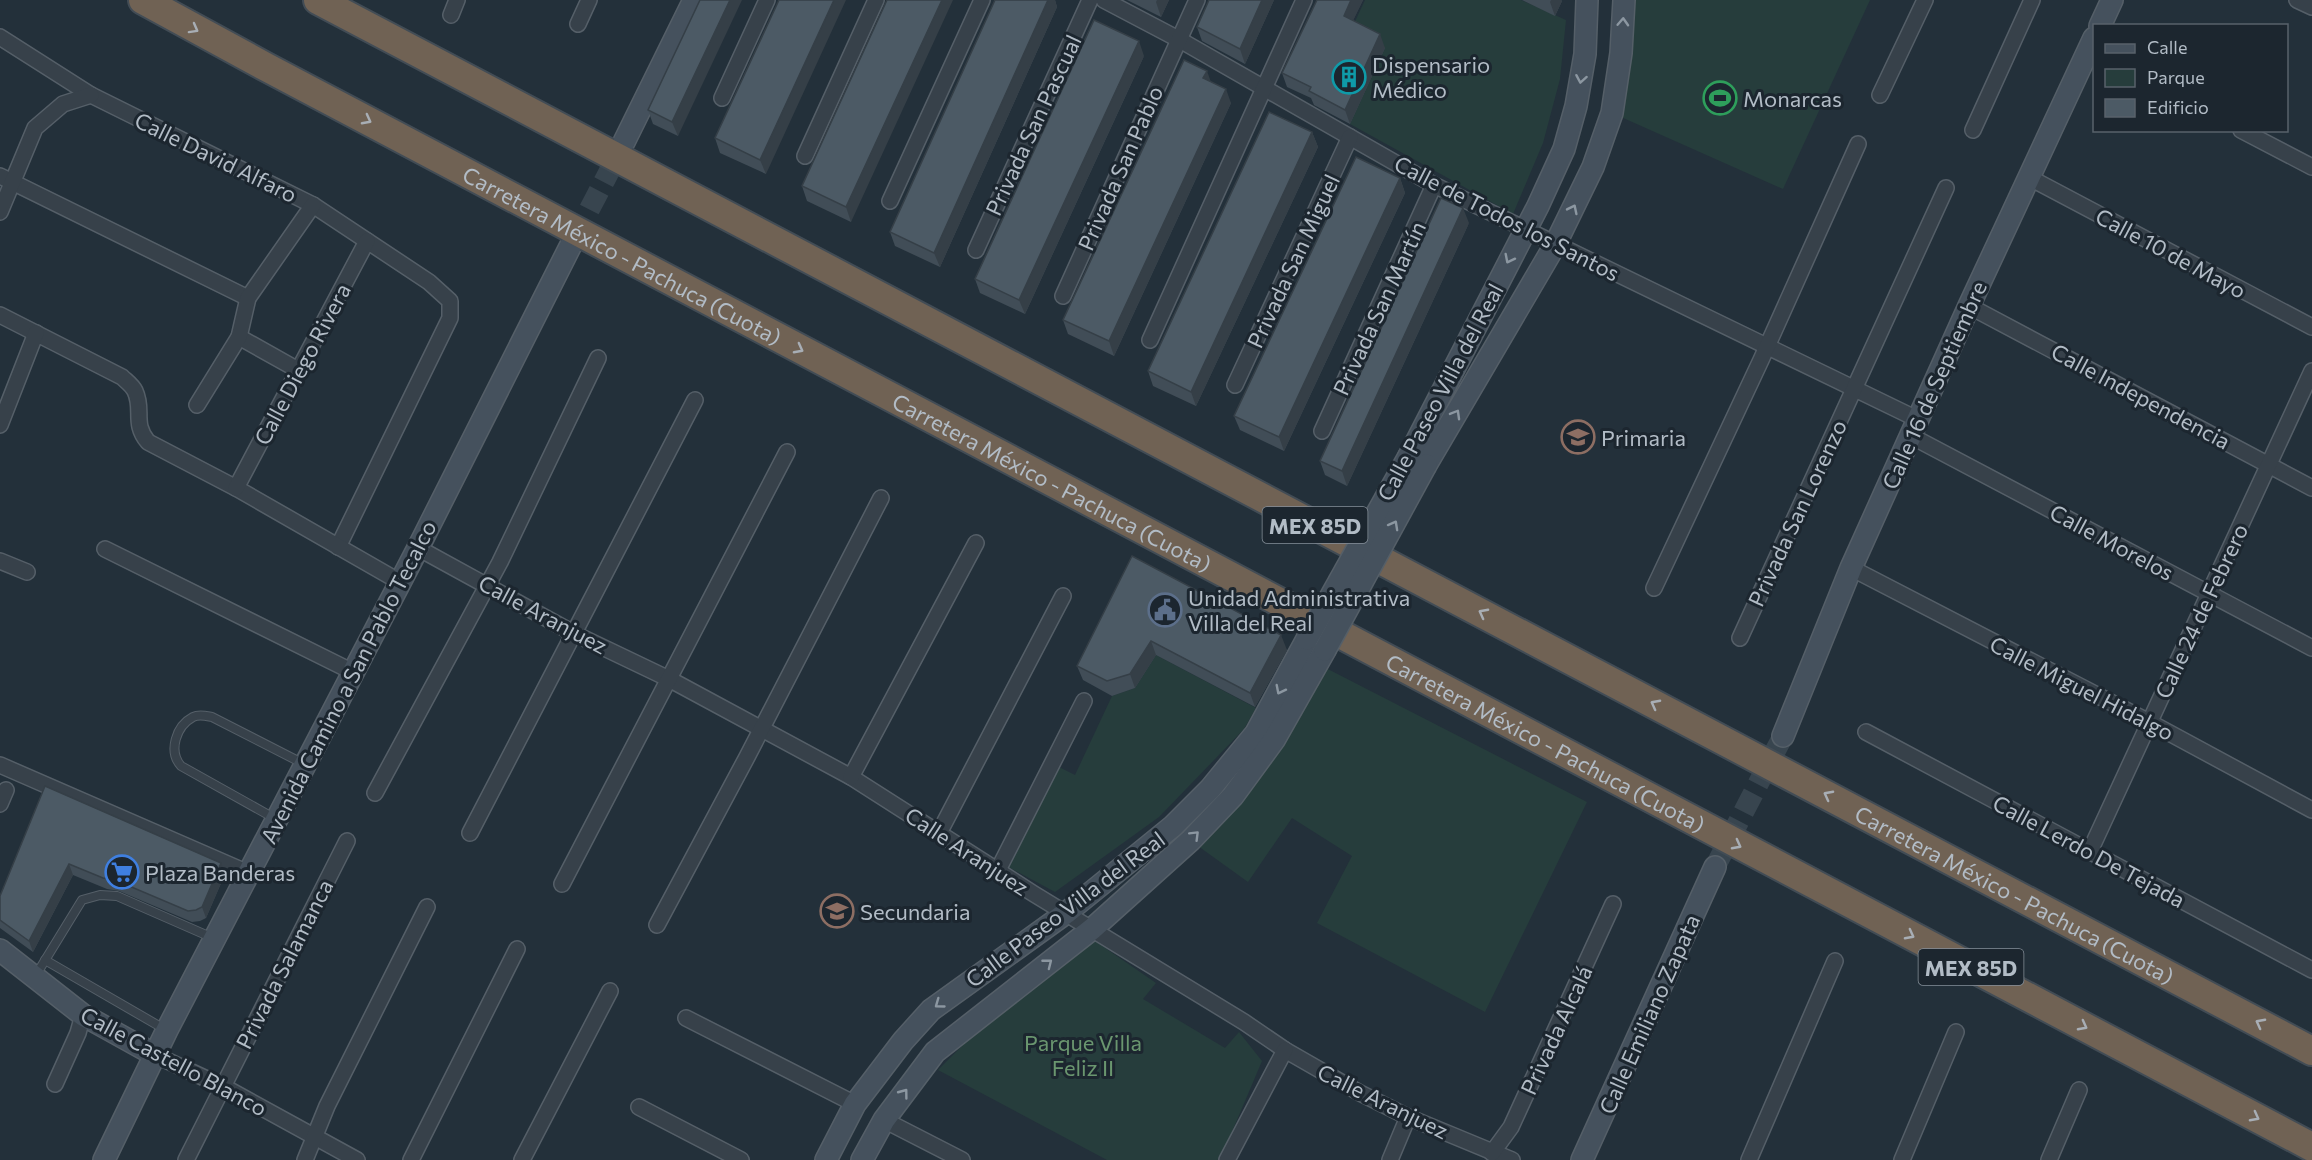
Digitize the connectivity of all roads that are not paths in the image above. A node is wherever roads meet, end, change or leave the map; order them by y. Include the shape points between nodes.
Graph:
1 (143, 0) edge
2 (318, 0) edge
3 (457, 0) edge
4 (589, 0) edge
5 (694, 0) edge
6 (767, 0) edge
7 (876, 0) edge
8 (982, 0) edge
9 (1090, 0) edge
10 (1104, 0) edge
11 (1197, 0) edge
12 (1304, 0) edge
13 (1587, 0) edge
14 (1624, 0) edge
15 (1925, 0) edge
16 (2032, 0) edge
17 (2112, 0) edge
18 (2297, 0) edge
19 (2312, 8) edge
20 (451, 15) dead end
21 (578, 24) dead end
22 (2101, 24) edge
23 (0, 37) edge
24 (1180, 40) junction
25 (2092, 49) edge
26 (1264, 89) junction
27 (91, 95) junction
28 (1880, 95) dead end
29 (722, 98) dead end
30 (1973, 130) dead end
31 (2245, 132) edge
32 (1350, 137) junction
33 (624, 142) tunnel mouth
34 (1858, 144) dead end
35 (805, 156) dead end
36 (2312, 167) edge
37 (2030, 178) junction
38 (7, 180) edge
39 (1434, 185) junction
40 (1946, 188) dead end
41 (890, 201) dead end
42 (313, 205) junction
43 (0, 212) edge
44 (1524, 230) junction
45 (575, 237) tunnel mouth
46 (367, 241) junction
47 (1555, 245) junction
48 (976, 250) dead end
49 (1062, 296) dead end
50 (248, 298) junction
51 (1969, 306) junction
52 (0, 315) edge
53 (2312, 327) edge
54 (36, 333) junction
55 (240, 337) junction
56 (1150, 340) dead end
57 (1766, 344) junction
58 (598, 358) dead end
59 (298, 370) junction
60 (2312, 371) edge
61 (1235, 385) dead end
62 (1854, 389) junction
63 (695, 400) dead end
64 (197, 405) dead end
65 (0, 425) edge
66 (1915, 428) junction
67 (1322, 431) dead end
68 (787, 452) dead end
69 (1418, 460) junction
70 (2269, 464) junction
71 (236, 488) junction
72 (2312, 488) edge
73 (881, 498) dead end
74 (976, 543) dead end
75 (338, 547) junction
76 (418, 548) junction
77 (105, 549) dead end
78 (0, 561) edge
79 (1851, 568) junction
80 (27, 572) dead end
81 (400, 582) junction
82 (487, 585) junction
83 (1654, 588) dead end
84 (2210, 593) junction
85 (1063, 596) dead end
86 (575, 634) junction
87 (1740, 638) dead end
88 (1316, 644) junction
89 (2312, 648) edge
90 (353, 672) junction
91 (669, 679) junction
92 (1084, 701) dead end
93 (2149, 722) junction
94 (762, 727) junction
95 (1866, 732) dead end
96 (1783, 736) tunnel mouth
97 (305, 764) junction
98 (0, 765) edge
99 (851, 777) junction
100 (6, 790) dead end
101 (375, 793) dead end
102 (0, 804) edge
103 (2312, 810) edge
104 (277, 819) junction
105 (470, 833) dead end
106 (939, 833) junction
107 (346, 841) dead end
108 (2090, 851) junction
109 (1715, 867) tunnel mouth
110 (998, 870) junction
111 (248, 873) junction
112 (562, 884) dead end
113 (1613, 904) dead end
114 (427, 908) dead end
115 (1066, 914) junction
116 (657, 925) dead end
117 (1092, 929) junction
118 (214, 939) junction
119 (517, 949) dead end
120 (1, 955) edge
121 (1835, 961) dead end
122 (40, 969) junction
123 (2312, 970) edge
124 (610, 991) dead end
125 (83, 1016) junction
126 (686, 1018) dead end
127 (167, 1030) junction
128 (1956, 1032) dead end
129 (1285, 1050) junction
130 (2312, 1051) edge
131 (155, 1055) junction
132 (55, 1084) dead end
133 (224, 1088) junction
134 (2079, 1090) dead end
135 (855, 1104) junction
136 (639, 1107) dead end
137 (1408, 1117) junction
138 (884, 1120) junction
139 (315, 1137) junction
140 (2312, 1147) edge
141 (1503, 1157) edge
142 (104, 1160) edge
143 (186, 1160) edge
144 (304, 1160) edge
145 (357, 1160) edge
146 (411, 1160) edge
147 (522, 1160) edge
148 (741, 1160) edge
149 (826, 1160) edge
150 (862, 1160) edge
151 (962, 1160) edge
152 (1227, 1160) edge
153 (1390, 1160) edge
154 (1582, 1160) edge
155 (1749, 1160) edge
156 (1902, 1160) edge
157 (2049, 1160) edge

1 -> 140 highway, Carretera México - Pachuca (Cuota) / MEX 85D
130 -> 2 highway, Carretera México - Pachuca (Cuota) / MEX 85D
3 - 20 street
4 - 21 street
5 - 33 street
6 - 29 street
7 - 35 street
8 - 41 street
9 - 48 street, Privada San Pascual
10 - 24 street, Calle de Todos los Santos
11 - 24 street, Privada San Pablo
12 - 26 street
13 -> 44 street, Calle Paseo Villa del Real via 1585,54 1564,149
47 -> 14 street, Calle Paseo Villa del Real via 1593,167 1612,113
15 - 28 street
16 - 30 street
17 - 22 street
18 - 19 street
23 - 27 street, Calle David Alfaro
24 - 26 street, Calle de Todos los Santos
24 - 49 street, Privada San Pablo
25 - 37 street, Calle 16 de Septiembre
26 - 32 street, Calle de Todos los Santos
26 - 56 street
27 - 38 street via 63,104 34,128
27 - 42 street, Calle David Alfaro
31 - 36 street
32 - 39 street, Calle de Todos los Santos
32 - 61 street, Privada San Miguel
34 - 57 street
37 - 51 street, Calle 16 de Septiembre
37 - 53 street, Calle 10 de Mayo
38 - 43 street
38 - 50 street
39 - 44 street, Calle de Todos los Santos
39 - 67 street, Privada San Martín
40 - 62 street, Privada San Lorenzo
42 - 46 street, Calle David Alfaro
42 - 50 street
44 - 47 street, Calle de Todos los Santos
44 -> 69 street, Calle Paseo Villa del Real
45 - 76 street, Avenida Camino a San Pablo Tecalco
46 - 59 street, Calle Diego Rivera
46 - 75 street, Calle David Alfaro via 429,282 450,302 450,318
47 - 57 street, Calle de Todos los Santos
69 -> 47 street, Calle Paseo Villa del Real
50 - 55 street
51 - 66 street, Calle 16 de Septiembre
51 - 70 street, Calle Independencia
52 - 54 street
54 - 65 street
54 - 71 street via 122,377 134,389 139,403 140,432 148,442
55 - 59 street
55 - 64 street
57 - 62 street, Calle de Todos los Santos
57 - 83 street
58 - 82 street
59 - 71 street, Calle Diego Rivera
60 - 70 street, Calle 24 de Febrero
62 - 66 street, Calle de Todos los Santos
62 - 87 street, Privada San Lorenzo
63 - 86 street via 589,600
66 - 79 street, Calle 16 de Septiembre
66 - 84 street, Calle Morelos
68 - 91 street
69 - 88 street, Calle Paseo Villa del Real, bridge
70 - 72 street, Calle Independencia
70 - 84 street, Calle 24 de Febrero
71 - 75 street
73 - 94 street
74 - 99 street
75 - 81 street
76 - 81 street, Avenida Camino a San Pablo Tecalco
76 - 82 street, Calle Aranjuez
77 - 90 street
78 - 80 street
79 - 93 street, Calle Miguel Hidalgo
79 - 96 street, Calle 16 de Septiembre
81 - 90 street, Avenida Camino a San Pablo Tecalco
82 - 86 street, Calle Aranjuez
82 - 101 street
84 - 89 street, Calle Morelos
84 - 93 street, Calle 24 de Febrero
85 - 106 street
86 - 91 street, Calle Aranjuez
86 - 105 street
88 -> 115 street, Calle Paseo Villa del Real via 1256,733 1210,789 1173,826
117 -> 88 street, Calle Paseo Villa del Real via 1191,840 1233,796 1274,740
90 - 97 street, Avenida Camino a San Pablo Tecalco
91 - 94 street, Calle Aranjuez
91 - 112 street
92 - 110 street
93 - 103 street, Calle Miguel Hidalgo
93 - 108 street, Calle 24 de Febrero
94 - 99 street, Calle Aranjuez
94 - 116 street
95 - 108 street, Calle Lerdo De Tejada
97 - 104 street, Avenida Camino a San Pablo Tecalco
97 - 104 lane via 212,717 196,715 184,723 173,747 181,766
98 - 111 street
99 - 106 street, Calle Aranjuez
100 - 102 street
104 - 111 street, Avenida Camino a San Pablo Tecalco
106 - 110 street, Calle Aranjuez
107 - 133 street, Privada Salamanca
108 - 123 street, Calle Lerdo De Tejada
109 - 154 street, Calle Emiliano Zapata
110 - 115 street, Calle Aranjuez
111 - 118 street, Avenida Camino a San Pablo Tecalco
113 - 141 street, Privada Alcalá via 1511,1127
114 - 139 street
115 - 117 street, Calle Aranjuez
115 -> 135 street, Calle Paseo Villa del Real via 931,1010
117 - 129 street, Calle Aranjuez
138 -> 117 street, Calle Paseo Villa del Real via 935,1052
118 - 122 lane via 117,896 100,895 82,900
118 - 127 street, Avenida Camino a San Pablo Tecalco
119 - 146 street
120 - 122 street, Calle Castello Blanco
121 - 155 street
122 - 125 street, Calle Castello Blanco
122 - 127 lane
124 - 147 street
125 - 131 street, Calle Castello Blanco
125 - 132 street
126 - 135 street
127 - 131 street, Avenida Camino a San Pablo Tecalco
128 - 156 street
129 - 137 street, Calle Aranjuez
129 - 152 street
131 - 133 street, Calle Castello Blanco
131 - 142 street, Avenida Camino a San Pablo Tecalco
133 - 139 street, Calle Castello Blanco
133 - 143 street, Privada Salamanca
134 - 157 street
135 - 149 street, Calle Paseo Villa del Real
136 - 148 street
137 - 141 street, Calle Aranjuez
137 - 153 street
138 - 150 street, Calle Paseo Villa del Real
138 - 151 street
139 - 144 street
139 - 145 street, Calle Castello Blanco

